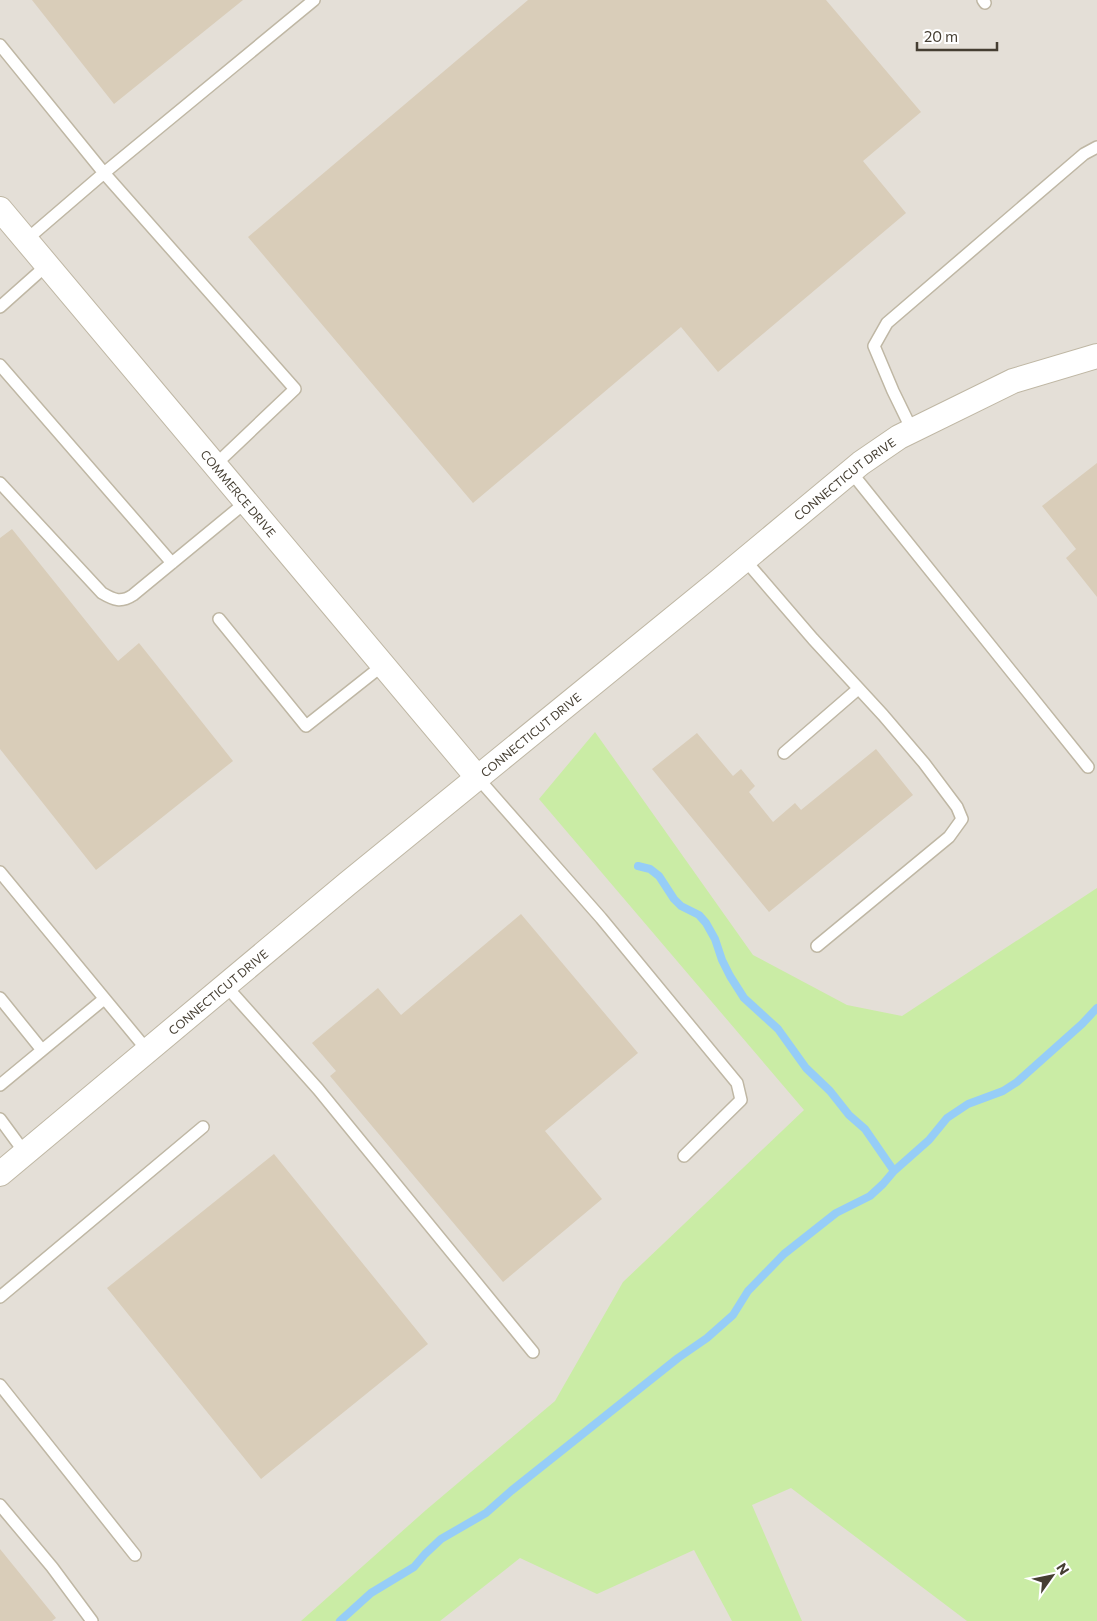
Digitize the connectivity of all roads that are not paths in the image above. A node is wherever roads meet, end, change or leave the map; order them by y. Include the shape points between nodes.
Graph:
1 (314, 0) edge
2 (0, 45) edge
3 (1097, 147) edge
4 (104, 173) junction
5 (0, 209) edge
6 (26, 240) junction
7 (46, 265) junction
8 (0, 307) edge
9 (1097, 356) edge
10 (0, 365) edge
11 (912, 430) junction
12 (215, 465) junction
13 (850, 472) junction
14 (0, 483) edge
15 (246, 502) junction
16 (744, 560) junction
17 (172, 563) junction
18 (219, 619) dead end
19 (383, 665) junction
20 (858, 689) junction
21 (784, 753) dead end
22 (1088, 767) dead end
23 (477, 778) junction
24 (0, 872) edge
25 (818, 946) dead end
26 (226, 986) junction
27 (0, 998) edge
28 (104, 999) junction
29 (42, 1050) junction
30 (147, 1050) junction
31 (0, 1085) edge
32 (0, 1119) edge
33 (203, 1127) dead end
34 (25, 1153) junction
35 (684, 1156) dead end
36 (0, 1174) edge
37 (0, 1297) edge
38 (532, 1352) dead end
39 (0, 1385) edge
40 (0, 1505) edge
41 (135, 1555) dead end
42 (92, 1621) edge

1 - 4 lane
2 - 4 lane
3 - 11 lane via 1084,154 887,323 874,346
4 - 6 lane
4 - 12 lane via 295,389
5 - 6 street, COMMERCE DRIVE
6 - 7 street, COMMERCE DRIVE
7 - 8 lane
7 - 12 street, COMMERCE DRIVE
9 - 11 street, CONNECTICUT DRIVE via 1013,381
10 - 17 lane
11 - 13 street, CONNECTICUT DRIVE
12 - 15 street, COMMERCE DRIVE
13 - 16 street, CONNECTICUT DRIVE
13 - 22 lane
14 - 17 lane via 102,593 112,599 125,600
15 - 17 lane
15 - 19 street, COMMERCE DRIVE
16 - 20 lane
16 - 23 street, CONNECTICUT DRIVE
18 - 19 lane via 306,726
19 - 23 street, COMMERCE DRIVE
20 - 21 lane
20 - 25 lane via 924,763 957,807 962,819 949,837
23 - 26 street, CONNECTICUT DRIVE
23 - 35 lane via 601,918 737,1082 742,1100
24 - 28 lane
26 - 30 street, CONNECTICUT DRIVE
26 - 38 lane via 318,1089
27 - 29 lane
28 - 29 lane
28 - 30 lane
29 - 31 lane
30 - 34 street, CONNECTICUT DRIVE
32 - 34 lane
33 - 37 lane
34 - 36 street, CONNECTICUT DRIVE
39 - 41 lane
40 - 42 lane

